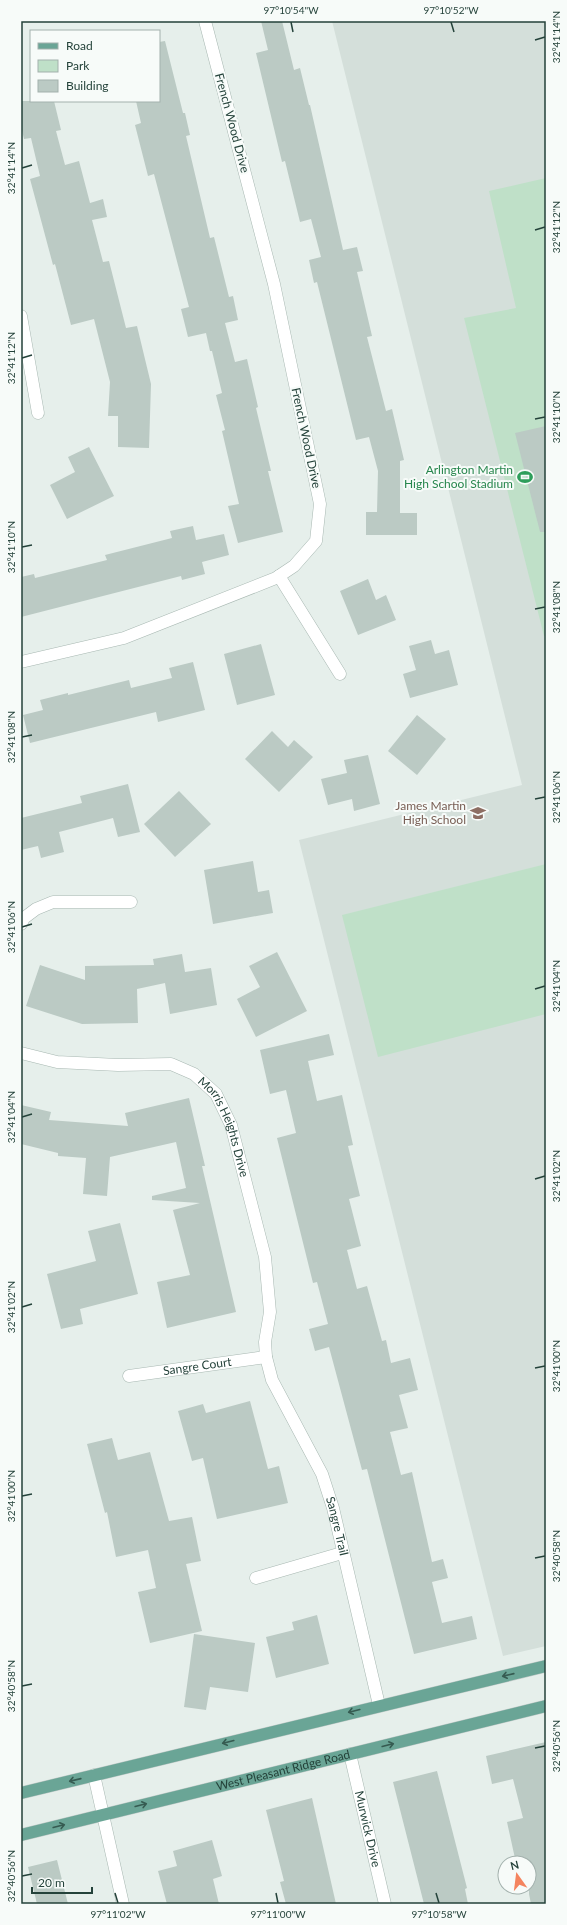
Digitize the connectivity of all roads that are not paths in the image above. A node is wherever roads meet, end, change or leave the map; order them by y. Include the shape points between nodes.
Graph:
1 (205, 21) edge
2 (21, 316) edge
3 (38, 412) dead end
4 (279, 576) junction
5 (21, 662) edge
6 (340, 674) dead end
7 (130, 902) dead end
8 (21, 924) edge
9 (21, 1053) edge
10 (266, 1357) junction
11 (129, 1376) dead end
12 (342, 1553) junction
13 (256, 1578) dead end
14 (546, 1666) edge
15 (379, 1705) junction
16 (546, 1706) edge
17 (350, 1754) junction
18 (94, 1775) junction
19 (21, 1793) edge
20 (103, 1815) junction
21 (21, 1835) edge
22 (123, 1904) edge
23 (385, 1904) edge

1 - 4 street, French Wood Drive via 274,284 320,504 316,541 294,566
2 - 3 street
4 - 5 street, French Wood Drive via 124,638
4 - 6 street
7 - 8 street via 53,902 36,909 24,918
9 - 10 street, Morris Heights Drive via 57,1062 172,1064 194,1074 216,1094 231,1125 265,1257 270,1312 265,1342
10 - 11 street, Sangre Court
10 - 12 street, Sangre Trail via 272,1380 322,1474 333,1508
12 - 13 street
12 - 15 street, Sangre Trail
14 -> 15 main road
15 -> 18 main road
17 -> 16 main road, West Pleasant Ridge Road
20 -> 17 main road, West Pleasant Ridge Road
17 - 23 street, Murwick Drive
18 -> 19 main road
18 - 20 street
21 -> 20 main road, West Pleasant Ridge Road
20 - 22 street

